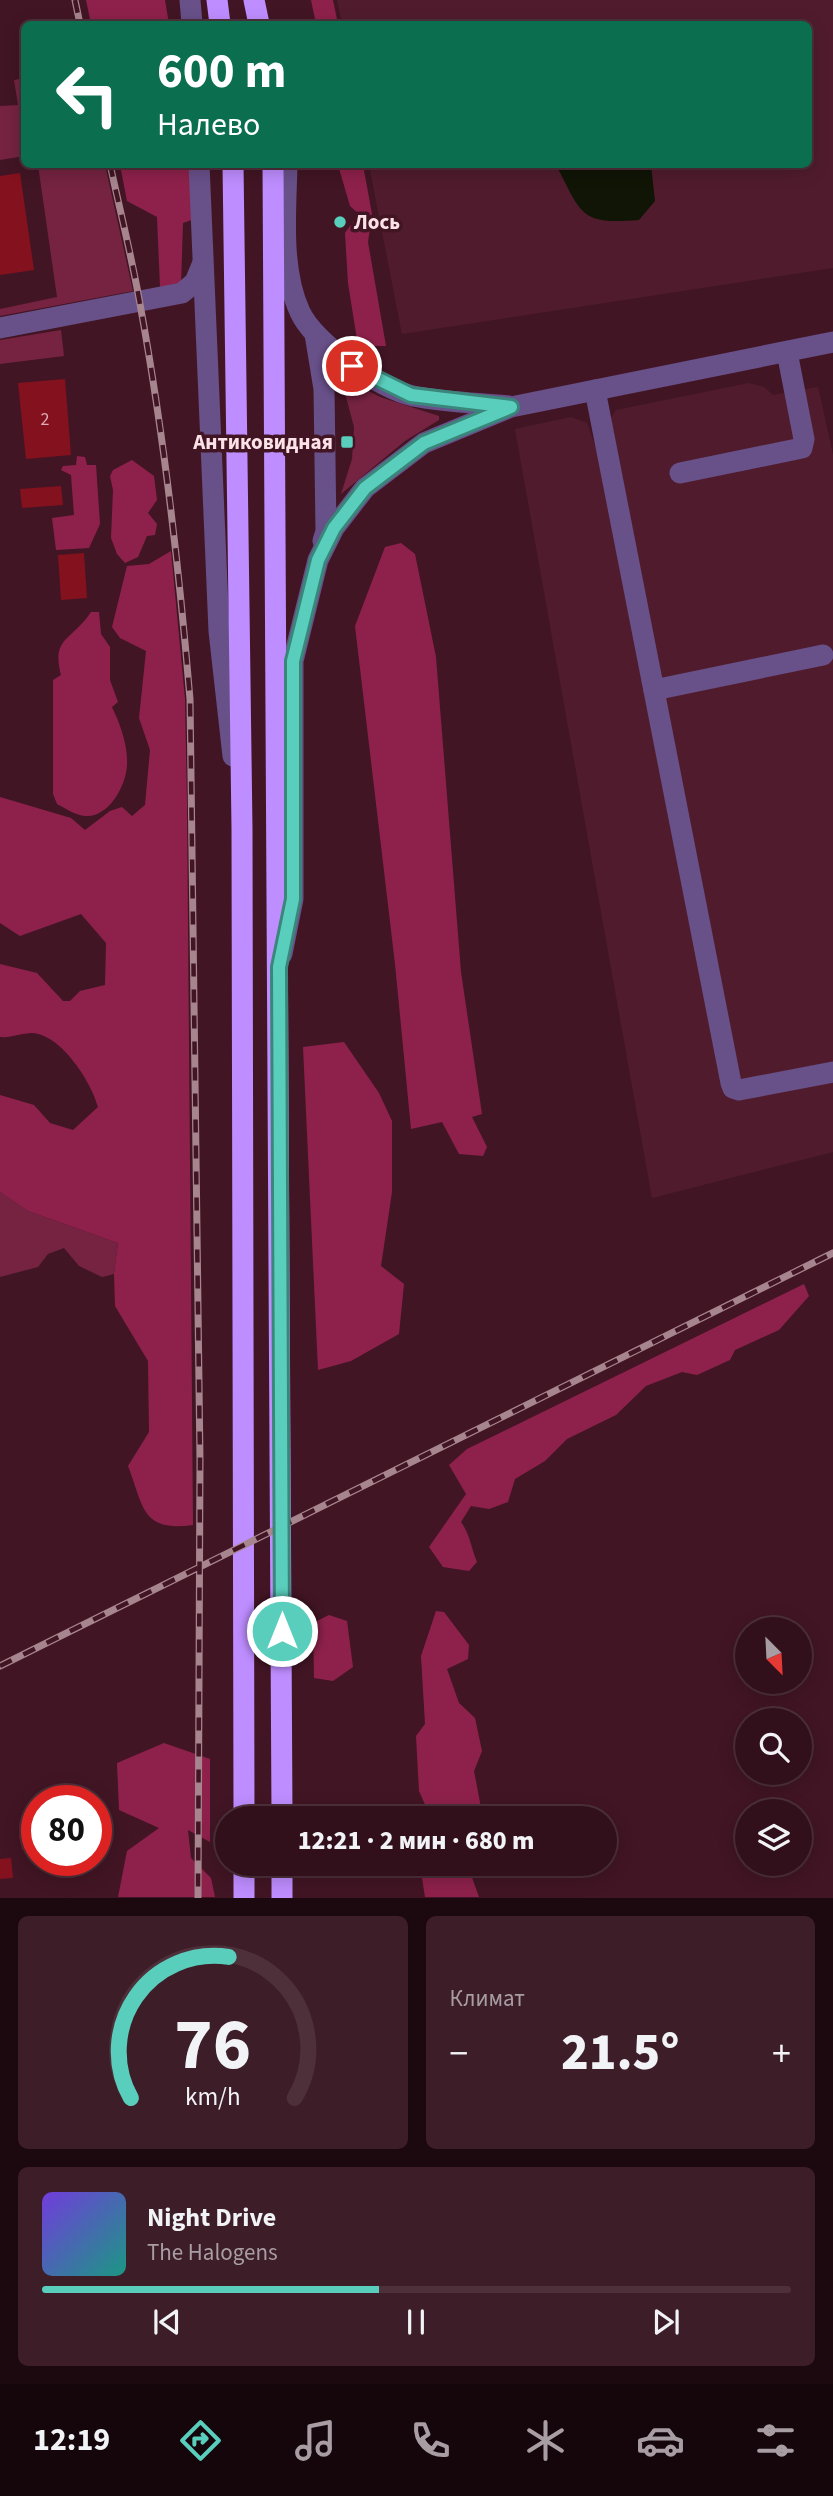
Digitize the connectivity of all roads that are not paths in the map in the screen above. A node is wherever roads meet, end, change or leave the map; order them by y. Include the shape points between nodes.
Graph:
1 (190, 0) edge
2 (217, 0) edge
3 (254, 0) edge
4 (192, 21) edge
5 (220, 21) edge
6 (258, 21) edge
7 (199, 168) edge
8 (233, 168) edge
9 (273, 168) edge
10 (287, 168) edge
11 (203, 263) junction
12 (164, 299) junction
13 (0, 328) edge
14 (206, 333) junction
15 (315, 334) junction
16 (833, 342) edge
17 (787, 352) junction
18 (595, 390) junction
19 (511, 407) junction
20 (680, 474) dead end
21 (318, 560) junction
22 (823, 655) dead end
23 (654, 691) junction
24 (242, 829) junction
25 (279, 967) junction
26 (833, 1072) edge
27 (244, 1806) edge
28 (282, 1806) edge
29 (244, 1876) edge
30 (282, 1876) edge
31 (244, 1898) edge
32 (282, 1898) edge

1 - 4 street
2 - 5 highway
3 - 6 highway
7 - 11 street
8 - 24 highway
9 - 25 highway
10 - 15 street via 293,290 300,313
11 - 12 street via 195,282
11 - 14 street
12 - 13 street
12 - 14 street via 183,303
14 - 24 street via 219,631
15 - 19 street via 352,366 411,395
15 - 21 street via 324,389 326,503 326,531
16 - 17 street
17 - 18 street
17 - 20 street via 802,448
18 - 19 street
18 - 23 street
19 - 21 street via 424,443 365,488 334,528
21 - 25 street via 293,661 293,899
22 - 23 street
23 - 26 street via 733,1088
24 - 27 highway
25 - 28 highway
29 - 31 highway
30 - 32 highway

